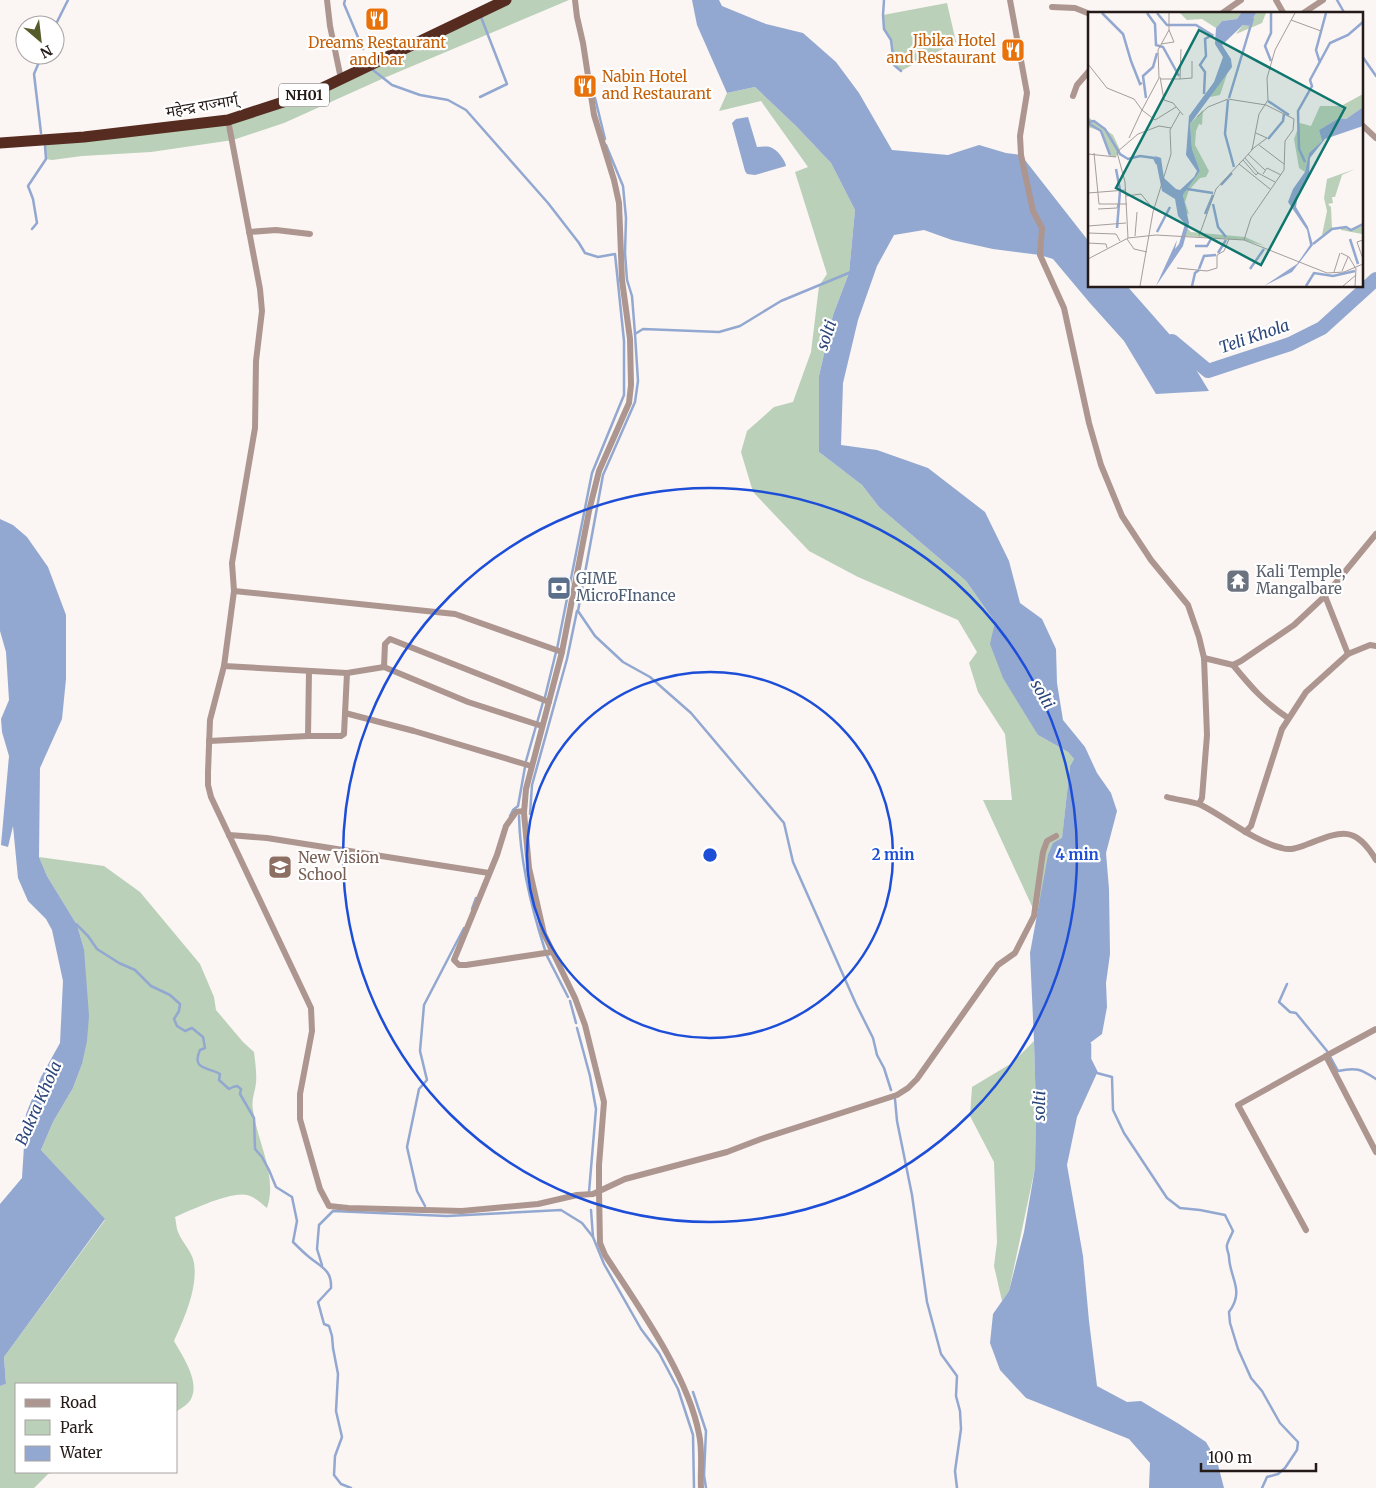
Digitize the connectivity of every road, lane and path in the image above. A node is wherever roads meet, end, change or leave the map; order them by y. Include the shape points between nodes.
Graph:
1 (327, 0) edge
2 (506, 0) edge
3 (575, 0) edge
4 (1010, 0) edge
5 (1241, 0) edge
6 (1276, 0) edge
7 (1323, 0) edge
8 (1052, 7) dead end
9 (1223, 12) edge
10 (1283, 12) edge
11 (1305, 12) edge
12 (1088, 13) edge
13 (1088, 72) edge
14 (341, 79) junction
15 (1074, 96) dead end
16 (228, 120) junction
17 (1364, 127) edge
18 (1376, 138) edge
19 (0, 143) edge
20 (249, 232) junction
21 (310, 234) dead end
22 (1376, 534) edge
23 (234, 591) junction
24 (1325, 596) junction
25 (1376, 646) edge
26 (562, 652) junction
27 (1348, 654) junction
28 (1204, 658) junction
29 (1234, 665) junction
30 (224, 666) junction
31 (384, 667) junction
32 (309, 671) junction
33 (346, 673) junction
34 (549, 702) junction
35 (345, 712) junction
36 (1288, 718) junction
37 (542, 726) junction
38 (308, 736) junction
39 (209, 741) junction
40 (531, 766) junction
41 (1167, 797) dead end
42 (1199, 804) junction
43 (524, 810) junction
44 (1245, 832) junction
45 (229, 835) junction
46 (1056, 836) dead end
47 (1376, 860) edge
48 (489, 873) junction
49 (552, 952) junction
50 (1376, 1029) edge
51 (1326, 1056) junction
52 (1376, 1152) edge
53 (599, 1192) junction
54 (1306, 1230) dead end
55 (701, 1488) edge

1 - 14 street
2 - 14 highway, महेन्द्र राज्मार्ग् / NH01
3 - 26 street via 594,116 619,204 631,385 629,404 599,471
4 - 28 street via 1027,100 1021,155 1032,211 1042,228 1040,255 1064,308 1101,465 1122,516 1151,560 1188,605
5 - 9 street
6 - 10 street
7 - 11 street
8 - 12 street via 1075,8
13 - 15 street via 1077,85
14 - 16 highway, महेन्द्र राज्मार्ग् / NH01 via 314,92
16 - 19 highway, महेन्द्र राज्मार्ग् / NH01
16 - 20 street
17 - 18 street
20 - 21 street via 276,230
20 - 23 street via 262,311 256,361 255,428 232,563
22 - 24 street
23 - 26 street via 455,614
23 - 30 street
24 - 27 street
24 - 29 street via 1294,625
25 - 27 street via 1370,645
26 - 34 street
27 - 36 street via 1306,692
28 - 29 street
28 - 42 street via 1208,735
29 - 36 street via 1256,693
30 - 32 street
30 - 39 street via 210,720
31 - 33 street
31 - 34 street via 385,644 390,639
31 - 37 street via 468,702
32 - 33 street
32 - 38 street
33 - 35 street
34 - 37 street
35 - 38 street via 344,734 341,736
35 - 40 street
36 - 44 street via 1251,826
37 - 40 street
38 - 39 street
39 - 45 street via 208,785
40 - 43 street
41 - 42 street
42 - 44 street
43 - 48 street via 516,812 506,826
43 - 49 street via 529,868 544,934
44 - 47 street via 1288,849 1337,834 1350,834 1366,844
45 - 48 street
45 - 53 street via 311,1008 312,1031 300,1094 300,1119 320,1189 329,1206 462,1211 538,1204
46 - 53 street via 1047,841 1043,852 1034,916 1015,953 989,977 908,1088 891,1097 727,1152 625,1179
48 - 49 street via 454,960 456,964
49 - 53 street via 575,998 604,1102
50 - 51 street
51 - 52 street
51 - 54 street via 1238,1105
53 - 55 street via 600,1242 605,1255 663,1347 693,1412 700,1435

